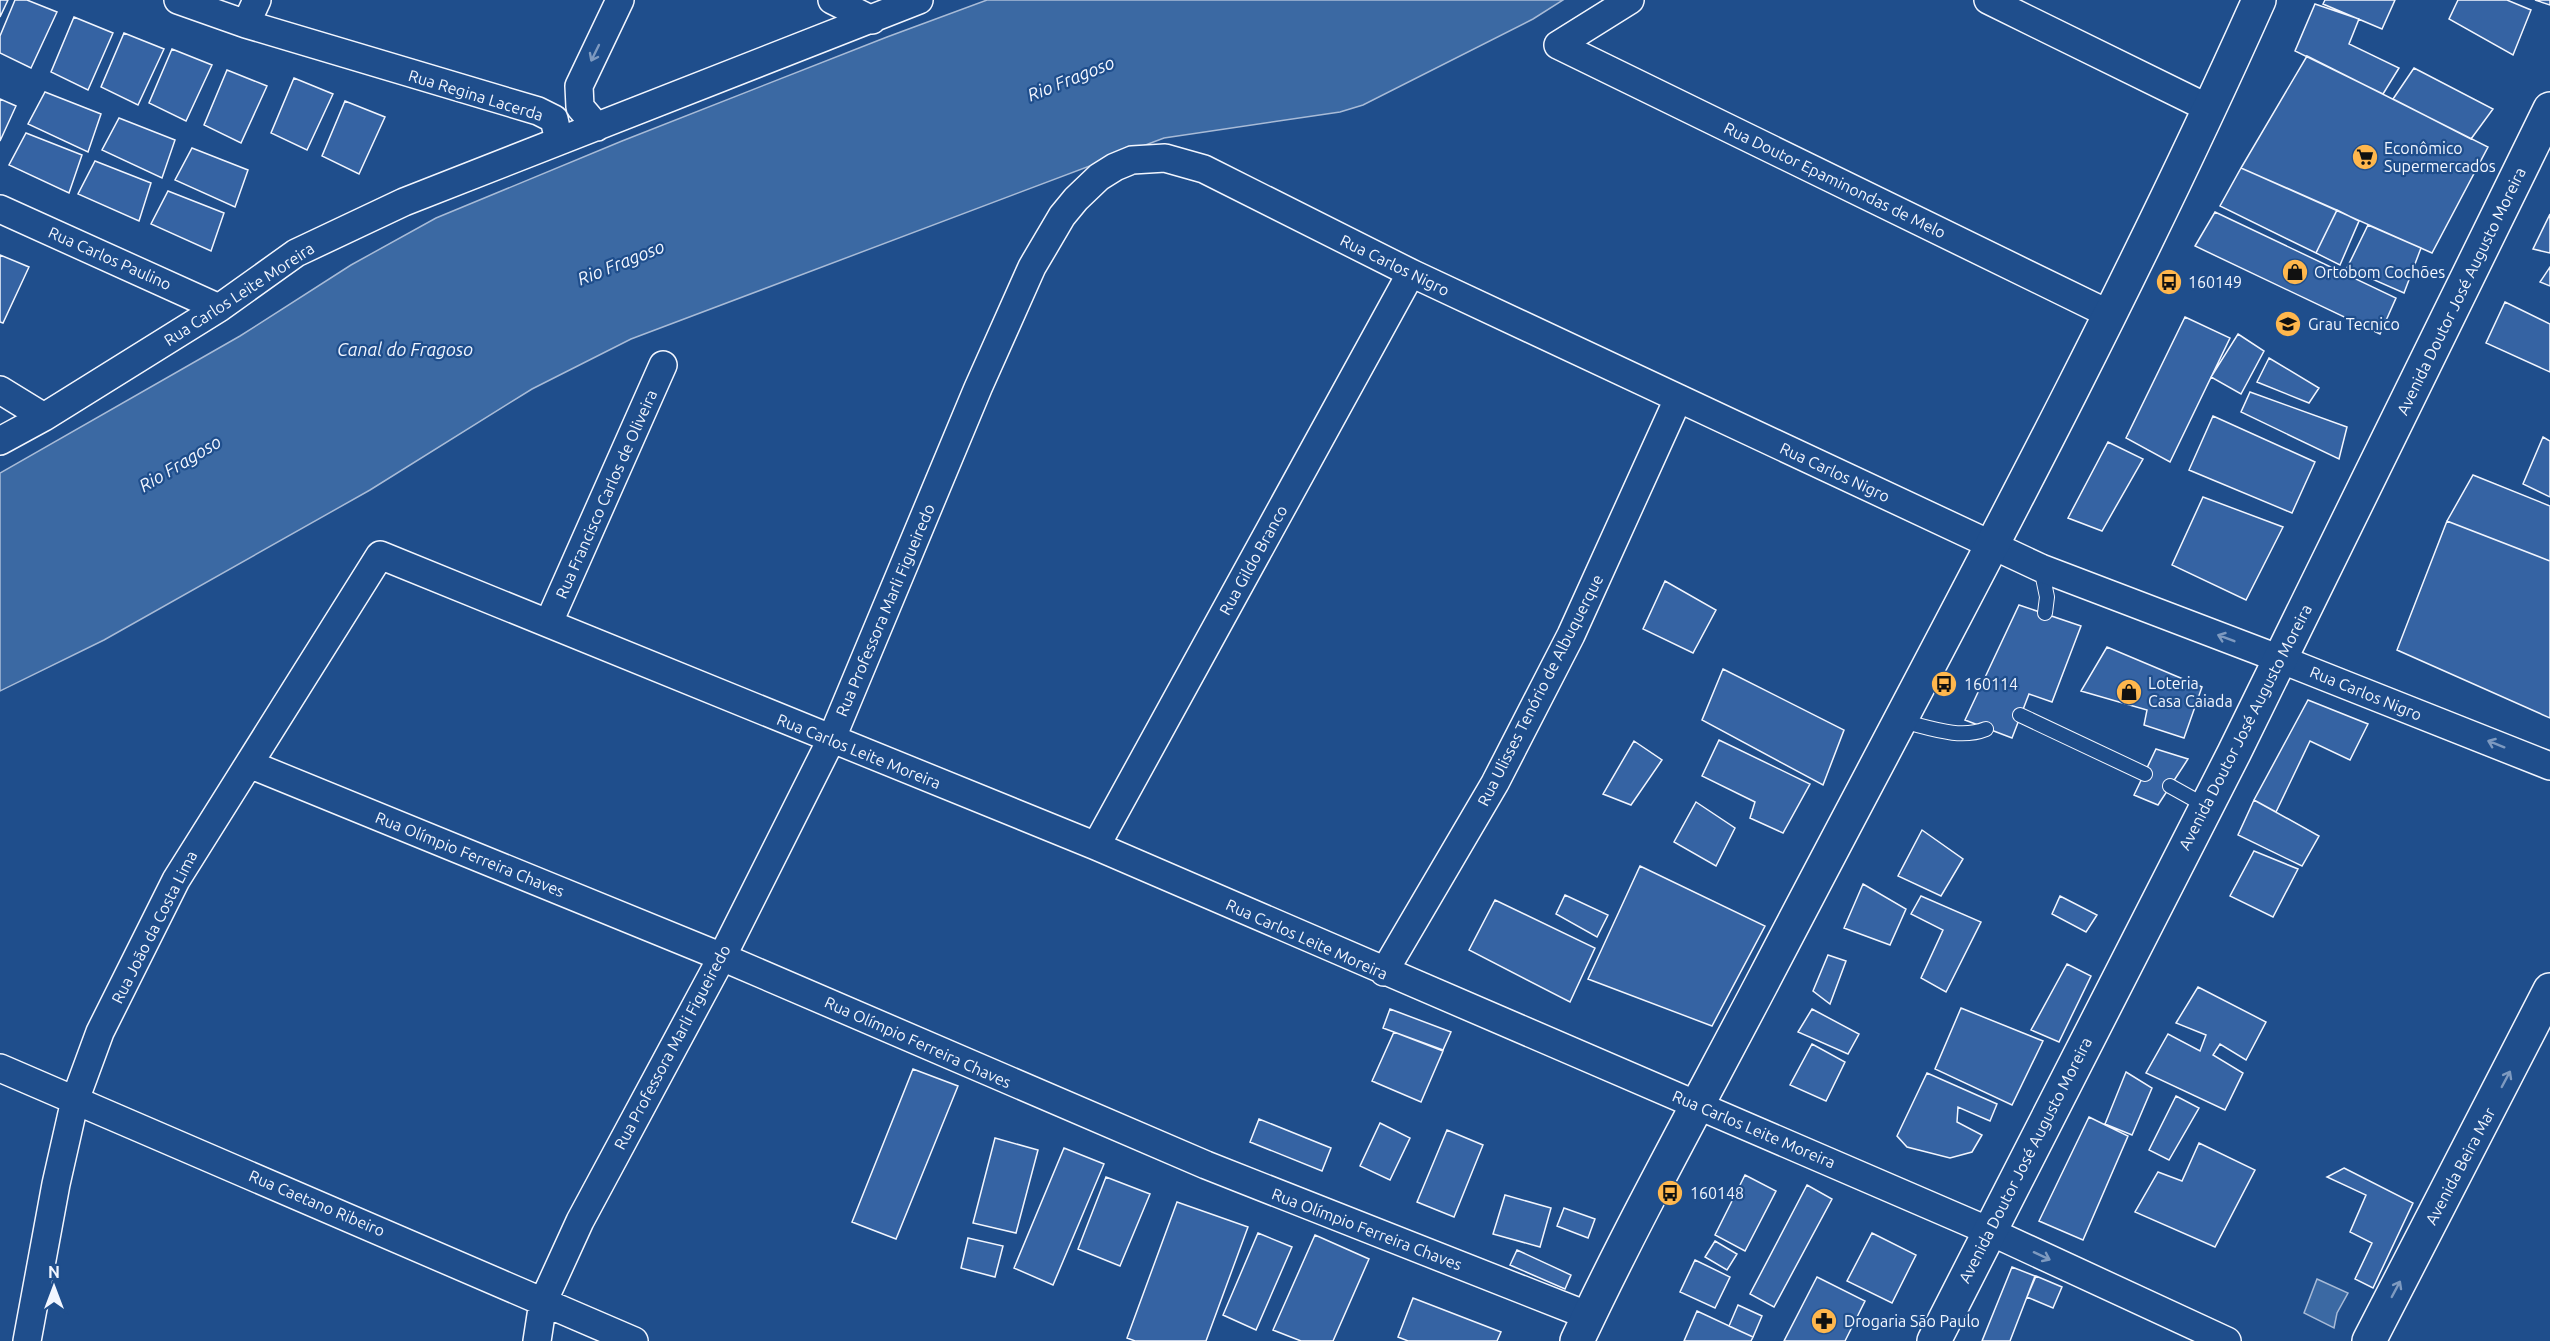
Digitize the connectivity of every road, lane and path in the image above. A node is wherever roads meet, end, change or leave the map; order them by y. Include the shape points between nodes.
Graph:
1 (178, 0) edge
2 (257, 0) edge
3 (620, 0) edge
4 (832, 0) edge
5 (919, 0) edge
6 (1630, 0) edge
7 (1988, 0) edge
8 (2259, 0) edge
9 (872, 20) junction
10 (246, 24) junction
11 (2210, 109) junction
12 (2550, 109) edge
13 (597, 127) junction
14 (559, 141) junction
15 (1132, 160) joint
16 (0, 209) edge
17 (1411, 273) junction
18 (219, 308) junction
19 (2111, 315) junction
20 (663, 365) dead end
21 (0, 390) edge
22 (1678, 399) junction
23 (44, 417) junction
24 (0, 441) edge
25 (1991, 544) junction
26 (380, 555) joint
27 (2041, 568) junction
28 (2045, 613) dead end
29 (549, 622) junction
30 (2280, 659) junction
31 (2020, 715) dead end
32 (1899, 721) junction
33 (1986, 729) dead end
34 (831, 740) junction
35 (249, 764) junction
36 (2550, 766) edge
37 (2145, 774) dead end
38 (2170, 786) dead end
39 (2206, 806) junction
40 (1096, 846) junction
41 (722, 957) junction
42 (1384, 972) junction
43 (2550, 990) edge
44 (0, 1068) edge
45 (75, 1100) junction
46 (1698, 1105) junction
47 (1989, 1231) junction
48 (543, 1302) junction
49 (1583, 1328) edge
50 (27, 1341) edge
51 (537, 1341) edge
52 (634, 1341) edge
53 (1934, 1341) edge
54 (2227, 1341) edge
55 (2369, 1341) edge

1 - 10 street, Rua Regina Lacerda
2 - 10 street
3 -> 13 street via 579,86 580,107
4 - 9 street
5 - 9 street
6 - 19 street, Rua Doutor Epaminondas de Melo via 1558,45
7 - 11 street
8 - 11 main road
9 - 13 street
10 - 14 street, Rua Regina Lacerda via 538,111 554,120
11 - 19 main road
12 - 30 main road, Avenida Doutor José Augusto Moreira
13 - 14 street
14 - 18 street, Rua Carlos Leite Moreira via 404,202 307,248
15 - 17 street, Rua Carlos Nigro via 1165,158 1204,169
15 - 34 street, Rua Professora Marli Figueiredo via 1100,177 1076,199 1032,267
16 - 18 street, Rua Carlos Paulino
17 - 22 street, Rua Carlos Nigro
17 - 40 street, Rua Gildo Branco
18 - 23 street, Rua Carlos Leite Moreira
19 - 25 main road
20 - 29 street, Rua Francisco Carlos de Oliveira
21 - 23 street
22 - 25 street, Rua Carlos Nigro
22 - 42 street, Rua Ulisses Tenório de Albuquerque via 1571,635 1495,783
23 - 24 street, Rua Carlos Leite Moreira
25 - 27 street, Rua Carlos Nigro
25 - 32 main road
26 - 29 street, Rua Carlos Leite Moreira
26 - 35 street, Rua João da Costa Lima
27 - 28 lane via 2048,604
30 -> 27 street, Rua Carlos Nigro
29 - 34 street, Rua Carlos Leite Moreira
36 -> 30 street, Rua Carlos Nigro
30 - 39 main road, Avenida Doutor José Augusto Moreira
31 - 37 lane
32 - 33 lane via 1963,735
32 - 46 main road
34 - 40 street, Rua Carlos Leite Moreira
34 - 41 street, Rua Professora Marli Figueiredo
35 - 41 street, Rua Olímpio Ferreira Chaves
35 - 45 street, Rua João da Costa Lima via 176,880 145,939 100,1032
38 - 39 lane
39 - 47 main road, Avenida Doutor José Augusto Moreira
40 - 42 street, Rua Carlos Leite Moreira
41 - 48 street, Rua Professora Marli Figueiredo via 606,1170
41 - 49 street, Rua Olímpio Ferreira Chaves
42 - 46 street, Rua Carlos Leite Moreira
55 -> 43 main road, Avenida Beira Mar
44 - 45 street, Rua Caetano Ribeiro
45 - 48 street, Rua Caetano Ribeiro
45 - 50 street, Rua João da Costa Lima
46 - 47 street, Rua Carlos Leite Moreira
46 - 49 main road
47 - 53 main road, Avenida Doutor José Augusto Moreira
47 -> 54 street, Rua Carlos Leite Moreira
48 - 51 street, Rua Professora Marli Figueiredo
48 - 52 street, Rua Caetano Ribeiro

